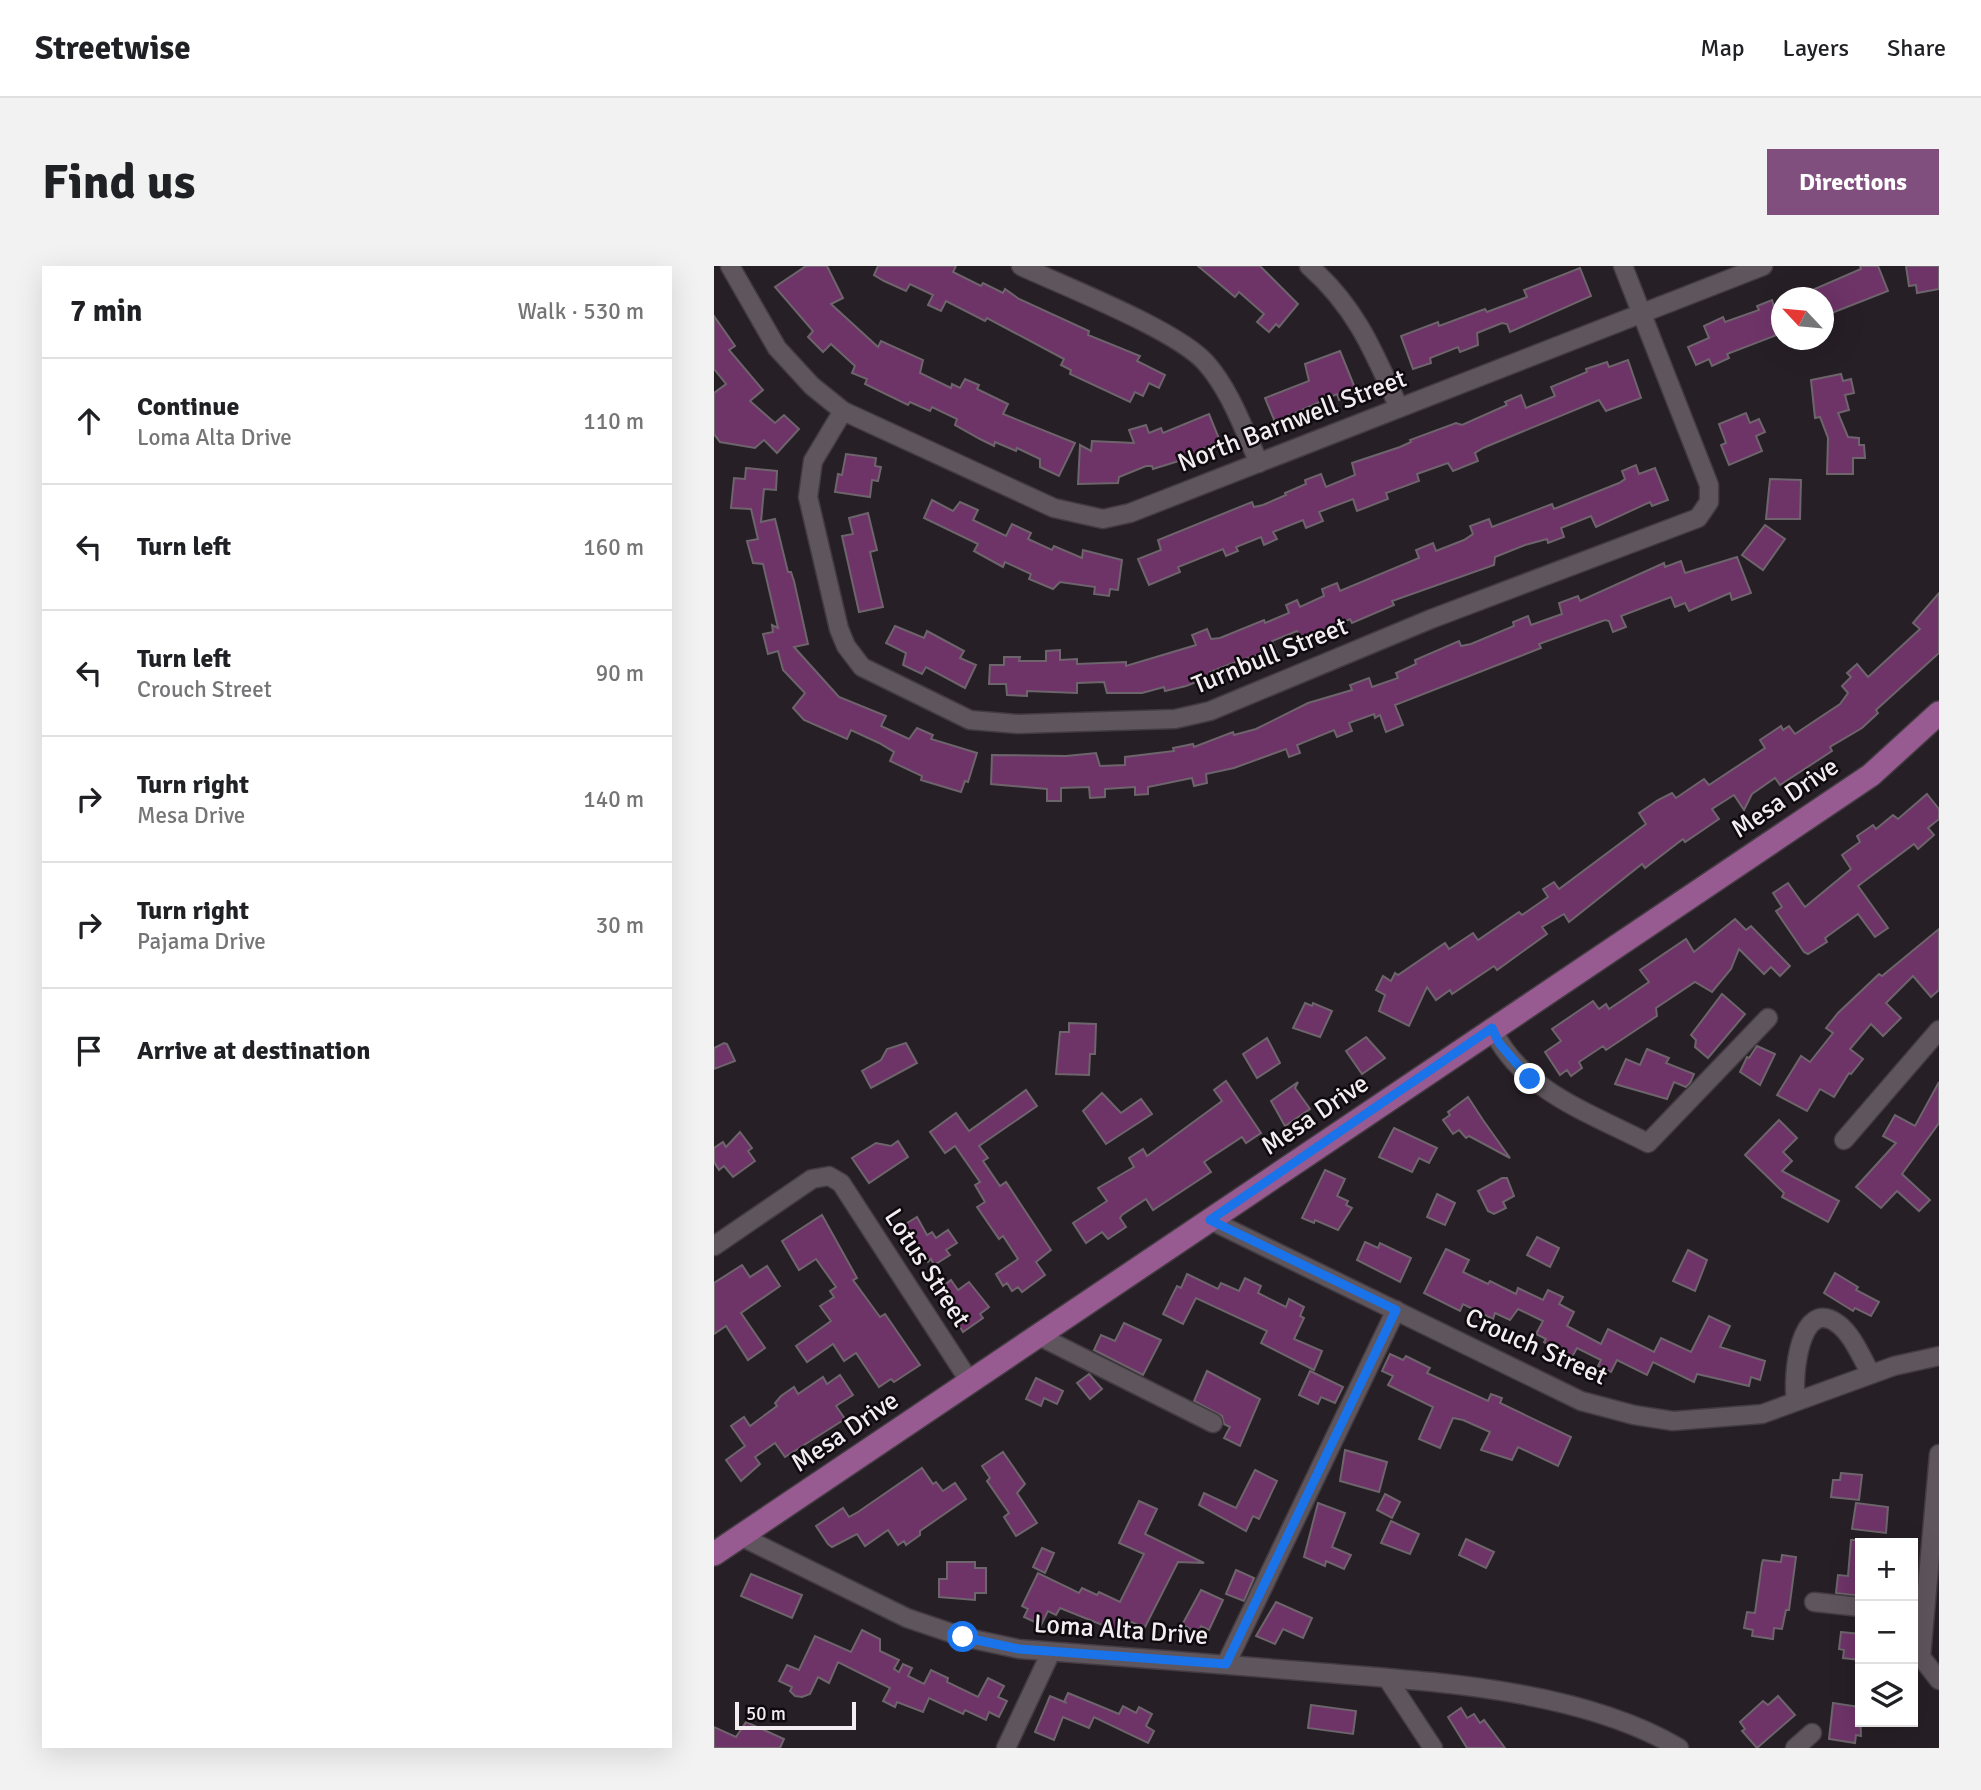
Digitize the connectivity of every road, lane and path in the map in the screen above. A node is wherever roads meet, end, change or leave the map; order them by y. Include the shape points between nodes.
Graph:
1 (730, 266) edge
2 (1021, 266) edge
3 (1309, 266) edge
4 (1623, 266) edge
5 (1763, 266) edge
6 (1642, 312) junction
7 (1399, 408) junction
8 (843, 411) junction
9 (1259, 463) junction
10 (1939, 713) edge
11 (1768, 1018) dead end
12 (1492, 1028) junction
13 (1939, 1030) edge
14 (1844, 1140) dead end
15 (1210, 1220) junction
16 (714, 1246) edge
17 (1396, 1310) junction
18 (1040, 1336) junction
19 (1939, 1356) edge
20 (1871, 1374) junction
21 (970, 1382) junction
22 (1796, 1400) junction
23 (1213, 1423) dead end
24 (1939, 1454) edge
25 (740, 1536) junction
26 (714, 1554) edge
27 (1814, 1602) dead end
28 (1855, 1606) edge
29 (1919, 1614) edge
30 (1051, 1652) junction
31 (1226, 1664) junction
32 (1387, 1678) junction
33 (1939, 1681) edge
34 (1812, 1732) dead end
35 (1006, 1748) edge
36 (1433, 1748) edge
37 (1679, 1748) edge
38 (1795, 1748) edge

1 - 8 street, North Barnwell Street via 777,348
2 - 9 street via 1168,336 1205,362 1220,382
3 - 7 street via 1336,289 1365,332
4 - 6 street, Turnbull Street
5 - 6 street, North Barnwell Street
6 - 7 street, North Barnwell Street
6 - 8 street, Turnbull Street via 1709,485 1709,502 1698,518 1431,619 1210,710 1175,719 1018,724 970,720 862,667 839,629 808,497 813,461
7 - 9 street, North Barnwell Street
8 - 9 street, North Barnwell Street via 1054,508 1085,517 1103,519 1130,513
10 - 12 main road, Mesa Drive via 1871,775
11 - 12 street via 1648,1143 1530,1079
12 - 15 main road, Mesa Drive
13 - 14 street
15 - 17 street, Crouch Street
15 - 18 main road, Mesa Drive
16 - 21 street, Lotus Street via 812,1179 829,1176 841,1183
17 - 22 street, Crouch Street via 1581,1401 1634,1415 1673,1421 1762,1414
17 - 31 street
18 - 21 main road, Mesa Drive
18 - 23 street
19 - 20 street, Crouch Street
20 - 22 street, Crouch Street
20 - 22 street via 1838,1324 1817,1320 1801,1339 1795,1360
21 - 25 main road, Mesa Drive
24 - 29 street
25 - 26 main road, Mesa Drive
25 - 30 street, Loma Alta Drive via 907,1618 963,1637
27 - 28 street
29 - 33 street via 1922,1657
30 - 31 street, Loma Alta Drive
30 - 35 street
31 - 32 street, Loma Alta Drive
32 - 36 street
32 - 37 street, Loma Alta Drive via 1468,1685 1583,1710 1653,1733
34 - 38 street

